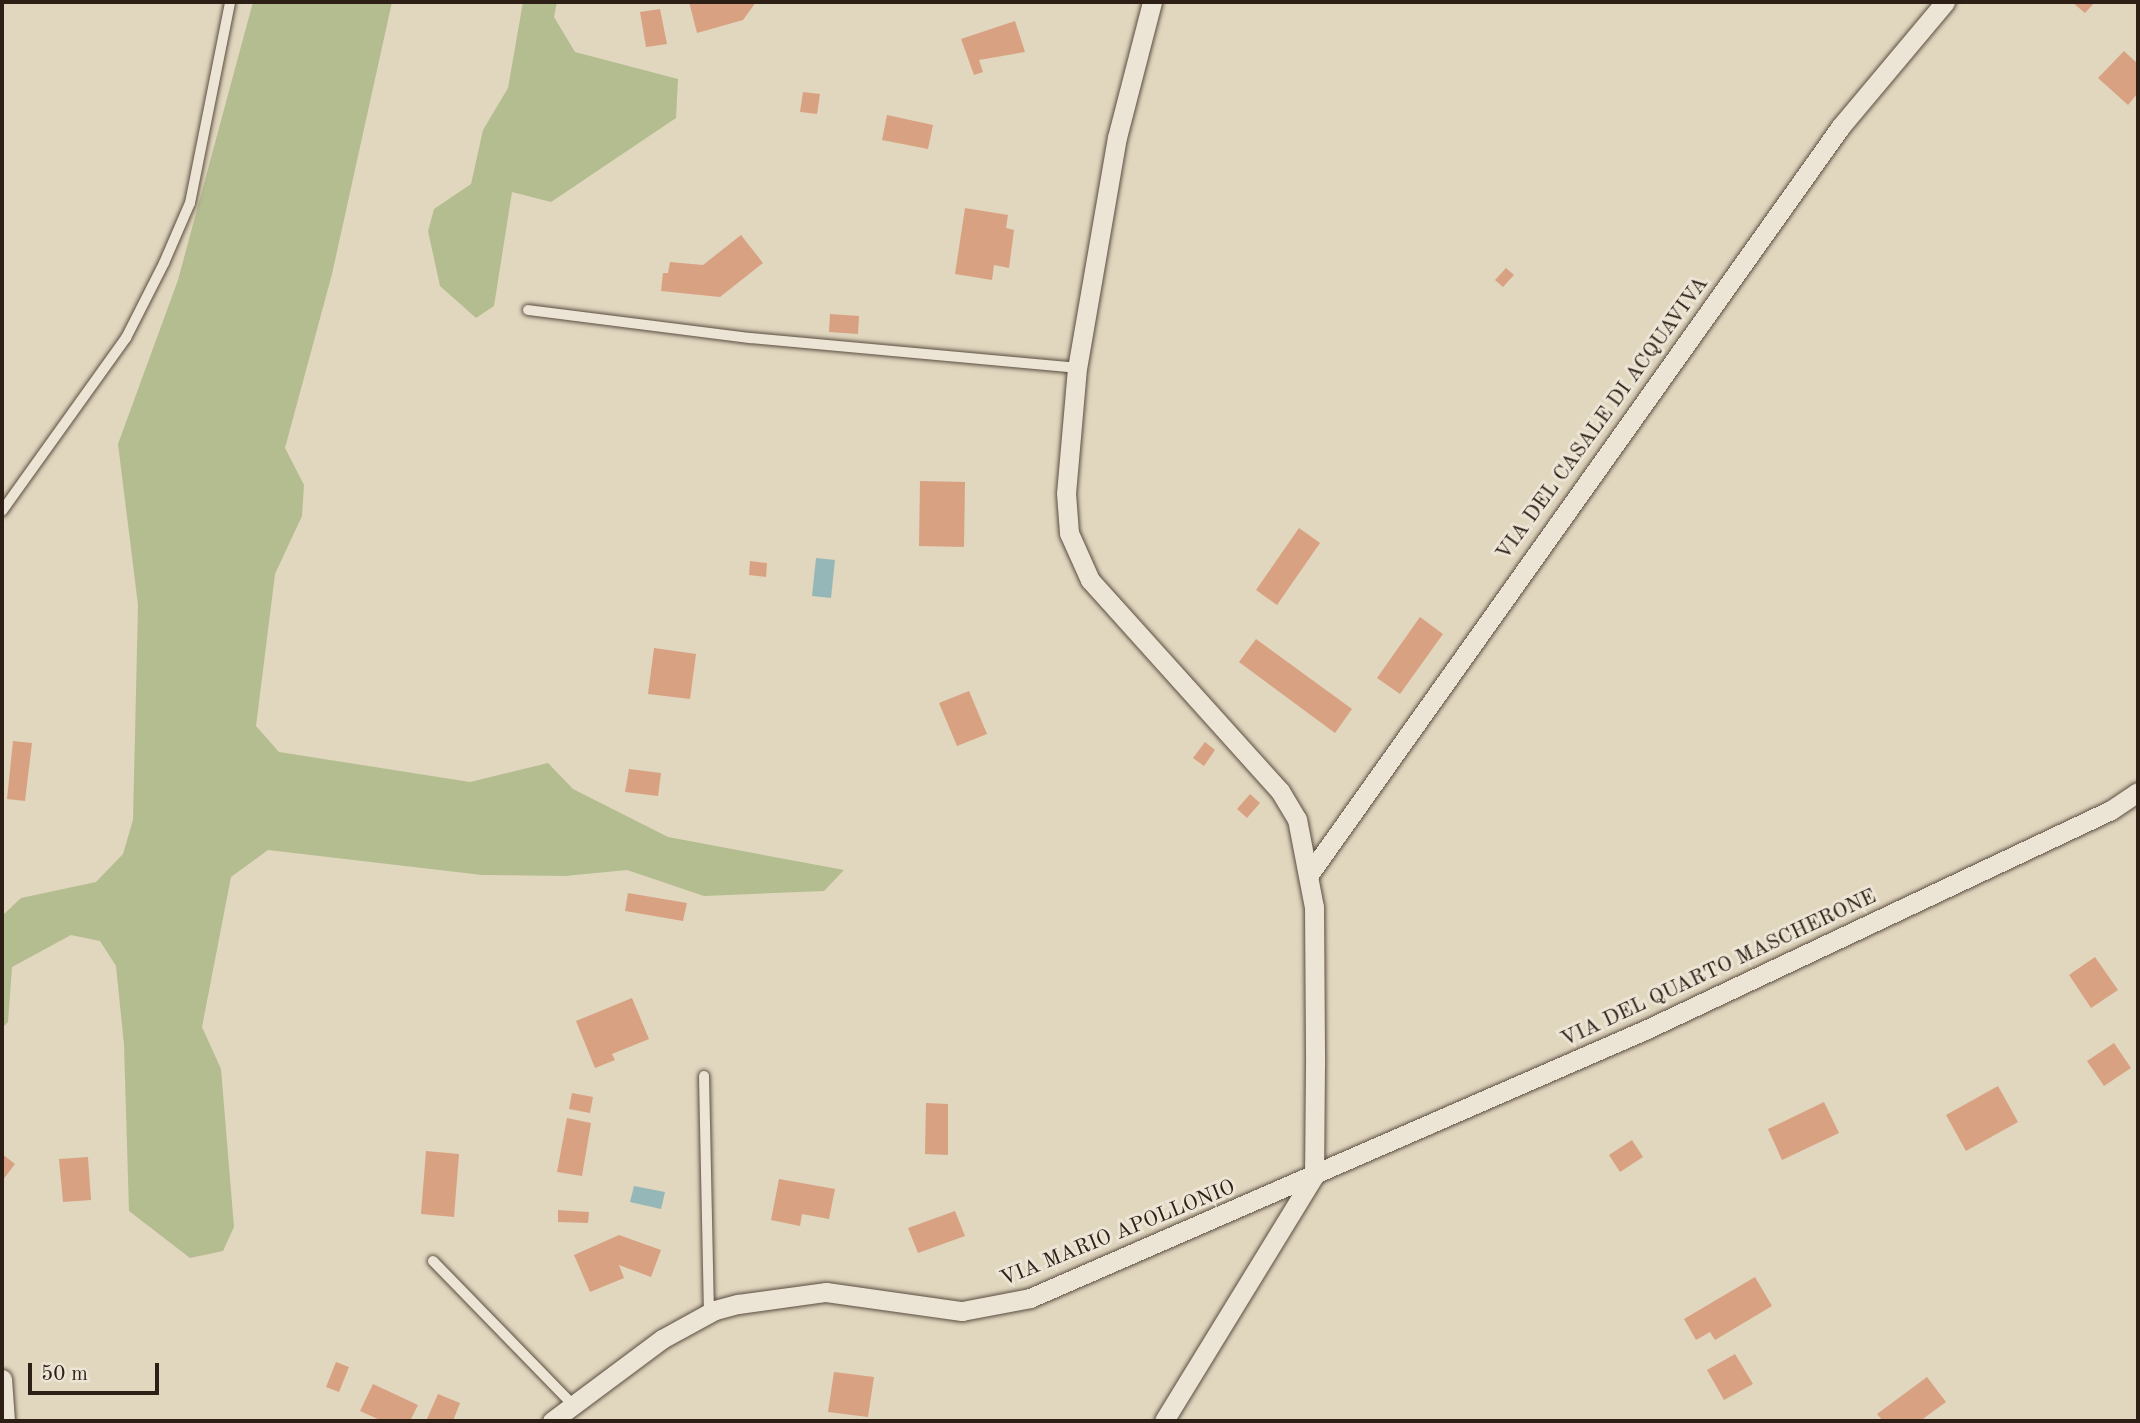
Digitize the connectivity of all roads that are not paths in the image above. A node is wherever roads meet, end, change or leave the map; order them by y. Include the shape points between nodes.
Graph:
1 (230, 2) edge
2 (1152, 2) edge
3 (1945, 2) edge
4 (528, 310) dead end
5 (1077, 368) junction
6 (2, 512) edge
7 (2138, 792) edge
8 (1310, 873) junction
9 (705, 1076) dead end
10 (1314, 1176) junction
11 (433, 1261) dead end
12 (709, 1313) junction
13 (2, 1379) edge
14 (573, 1405) junction
15 (5, 1421) edge
16 (552, 1421) edge
17 (1164, 1421) edge

1 - 6 lane via 190,203 164,263 126,338
2 - 5 street via 1117,137
3 - 8 street, VIA DEL CASALE DI ACQUAVIVA via 1841,126
4 - 5 lane via 750,338
5 - 8 street via 1066,493 1076,557 1097,588 1280,791 1301,831
7 - 10 street, VIA DEL QUARTO MASCHERONE via 2110,810 1645,1030
8 - 10 street
9 - 12 lane
10 - 12 street, VIA MARIO APOLLONIO via 1060,1286 996,1308 942,1311 826,1292 762,1298
10 - 17 street
11 - 14 lane
12 - 14 street, VIA MARIO APOLLONIO via 662,1339
13 - 15 street
14 - 16 street, VIA MARIO APOLLONIO

